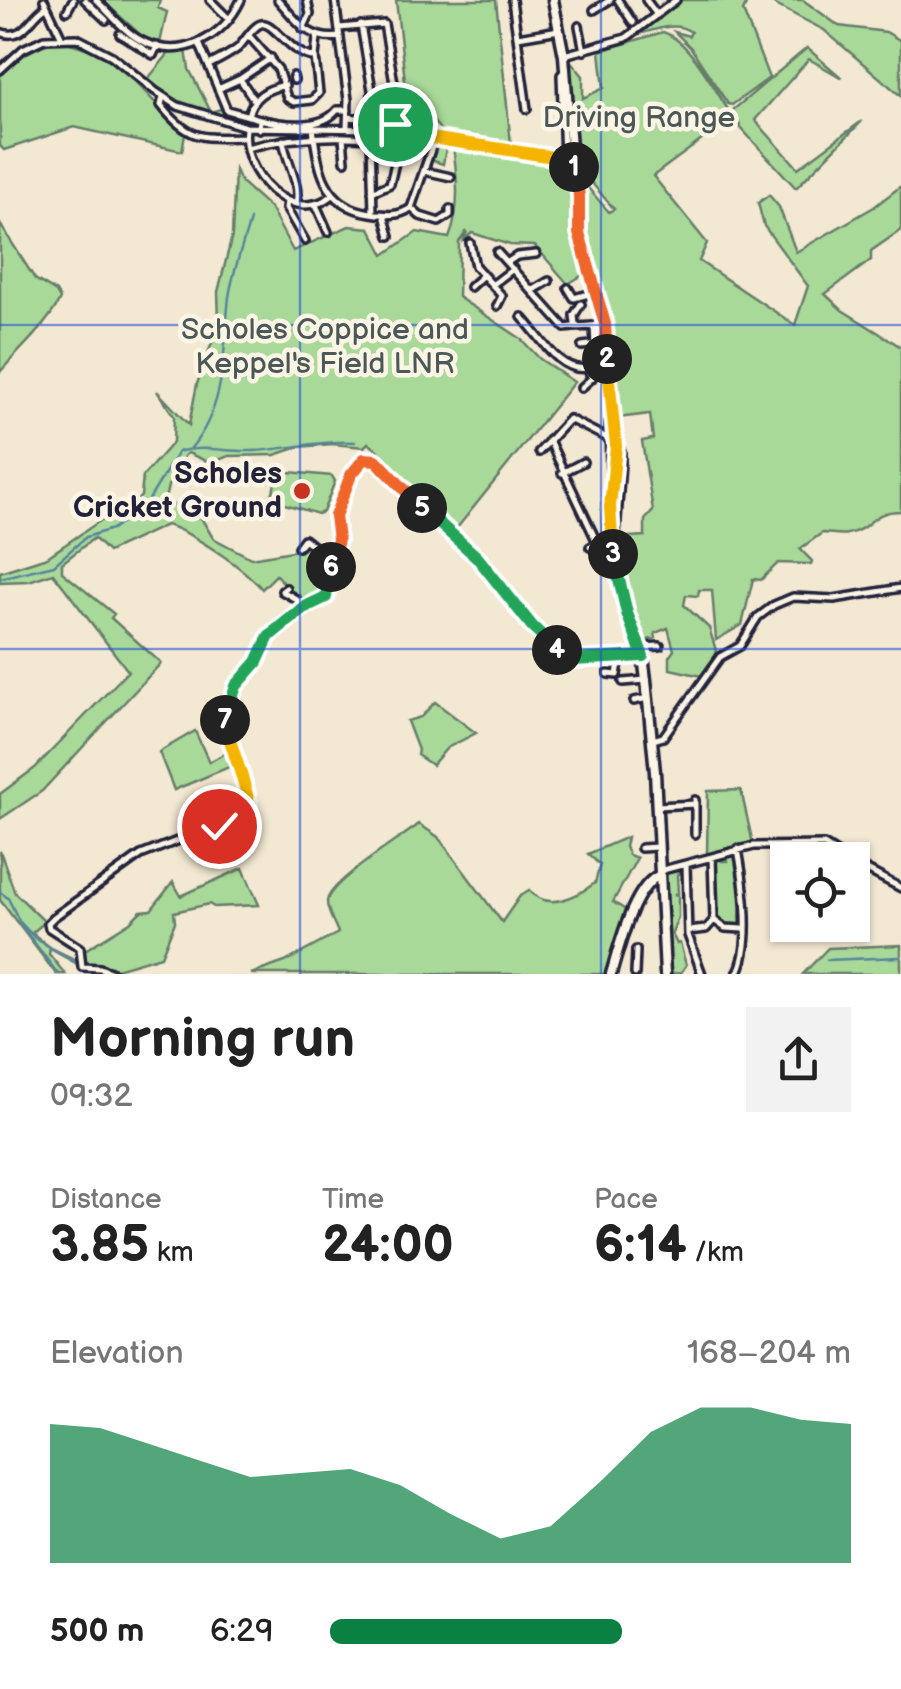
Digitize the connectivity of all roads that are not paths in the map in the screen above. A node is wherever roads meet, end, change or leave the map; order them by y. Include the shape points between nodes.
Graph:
1 (73, 0) edge
2 (85, 0) edge
3 (96, 0) edge
4 (210, 0) edge
5 (241, 0) edge
6 (278, 0) edge
7 (307, 0) edge
8 (335, 0) edge
9 (512, 0) edge
10 (554, 0) edge
11 (594, 0) edge
12 (610, 0) edge
13 (618, 0) edge
14 (646, 0) edge
15 (676, 0) edge
16 (45, 3) edge
17 (67, 11) dead end
18 (27, 12) dead end
19 (657, 15) junction
20 (35, 18) junction
21 (106, 20) dead end
22 (230, 20) junction
23 (633, 23) dead end
24 (361, 25) junction
25 (578, 26) dead end
26 (339, 28) junction
27 (303, 29) junction
28 (560, 30) junction
29 (0, 32) edge
30 (120, 34) dead end
31 (61, 36) junction
32 (249, 36) junction
33 (340, 37) junction
34 (518, 37) junction
35 (318, 38) junction
36 (200, 43) junction
37 (157, 46) junction
38 (584, 51) junction
39 (564, 55) junction
40 (315, 57) junction
41 (270, 58) junction
42 (209, 66) junction
43 (0, 70) edge
44 (294, 78) dead end
45 (240, 79) junction
46 (284, 83) junction
47 (218, 88) junction
48 (162, 97) junction
49 (254, 100) junction
50 (528, 109) dead end
51 (348, 113) junction
52 (248, 116) junction
53 (260, 118) junction
54 (372, 120) junction
55 (395, 124) junction
56 (346, 127) junction
57 (253, 128) junction
58 (312, 128) junction
59 (412, 135) junction
60 (245, 136) junction
61 (343, 137) junction
62 (370, 138) junction
63 (435, 138) junction
64 (283, 139) junction
65 (314, 140) junction
66 (400, 141) junction
67 (246, 148) junction
68 (431, 148) junction
69 (567, 158) junction
70 (344, 161) dead end
71 (424, 170) junction
72 (451, 177) dead end
73 (372, 192) junction
74 (332, 194) junction
75 (288, 201) junction
76 (296, 204) junction
77 (316, 205) junction
78 (411, 208) junction
79 (450, 209) dead end
80 (373, 214) junction
81 (384, 214) junction
82 (328, 232) dead end
83 (390, 236) dead end
84 (305, 242) dead end
85 (470, 243) dead end
86 (497, 252) dead end
87 (536, 254) dead end
88 (508, 262) junction
89 (513, 269) junction
90 (483, 275) junction
91 (549, 281) dead end
92 (492, 285) junction
93 (568, 288) dead end
94 (470, 289) dead end
95 (532, 291) junction
96 (596, 292) junction
97 (581, 304) dead end
98 (496, 306) dead end
99 (522, 318) dead end
100 (576, 324) junction
101 (605, 324) junction
102 (594, 327) junction
103 (582, 346) dead end
104 (596, 351) junction
105 (607, 352) junction
106 (586, 368) junction
107 (581, 388) dead end
108 (609, 422) dead end
109 (549, 440) junction
110 (614, 442) junction
111 (539, 452) dead end
112 (583, 462) dead end
113 (562, 473) junction
114 (606, 538) junction
115 (298, 547) dead end
116 (590, 547) dead end
117 (608, 553) dead end
118 (332, 557) junction
119 (286, 588) dead end
120 (901, 588) edge
121 (303, 608) junction
122 (660, 646) dead end
123 (641, 652) junction
124 (620, 657) junction
125 (608, 674) dead end
126 (646, 680) junction
127 (624, 682) dead end
128 (648, 698) junction
129 (634, 701) dead end
130 (652, 740) junction
131 (657, 806) junction
132 (695, 834) dead end
133 (770, 846) edge
134 (658, 847) junction
135 (641, 848) dead end
136 (738, 850) junction
137 (712, 856) junction
138 (686, 864) junction
139 (870, 872) edge
140 (660, 873) junction
141 (901, 888) edge
142 (714, 920) junction
143 (744, 929) junction
144 (688, 931) junction
145 (636, 950) dead end
146 (82, 967) junction
147 (699, 973) edge
148 (76, 974) edge
149 (114, 974) edge
150 (612, 974) edge
151 (635, 974) edge
152 (665, 974) edge
153 (737, 974) edge

1 - 17 street
2 - 21 street
3 - 37 street via 131,33
4 - 22 street
5 - 22 street
6 - 27 street
7 - 27 street
8 - 26 street
9 - 34 street
10 - 28 main road
11 - 12 street via 596,9
13 - 23 street
14 - 19 street
15 - 19 street
16 - 20 street
16 - 31 street
18 - 20 street
19 - 38 street via 626,38
20 - 29 street via 14,35
22 - 36 street
24 - 26 street
24 - 54 street
24 - 55 street via 385,26
25 - 38 street
26 - 33 street
27 - 35 street
28 - 34 street
28 - 39 main road
30 - 37 street via 152,55
31 - 43 street via 24,49
31 - 48 street via 112,56
32 - 40 street via 267,24 294,51
32 - 41 street
32 - 42 street
33 - 35 street
33 - 51 street
34 - 50 street
35 - 40 street
36 - 37 street
36 - 42 street
38 - 39 street
39 - 69 main road
40 - 46 street via 314,98 290,102
41 - 45 street
41 - 46 street
42 - 47 street
44 - 46 street
45 - 47 street
45 - 49 street
46 - 49 street
47 - 52 street via 228,110
48 - 57 street
48 - 60 street via 160,105 184,132
49 - 52 street
51 - 53 street via 336,110 330,119 288,124
51 - 54 street
51 - 56 street
52 - 53 street
53 - 57 street
54 - 55 street
55 - 59 street via 409,124
56 - 58 street
56 - 59 street
57 - 58 street
57 - 60 street
58 - 65 street
59 - 63 street
60 - 67 street
61 - 62 street
61 - 65 street
61 - 70 street
62 - 66 street
62 - 73 street
63 - 68 street
63 - 69 street
64 - 65 street
64 - 67 street
64 - 76 street via 298,188
65 - 74 street via 316,166
66 - 68 street
66 - 73 street via 390,184
67 - 75 street via 262,180
68 - 71 street
69 - 96 main road
71 - 72 street
71 - 78 street
73 - 80 street
74 - 77 street
74 - 80 street
75 - 76 street
75 - 84 street
76 - 77 street
77 - 82 street
78 - 79 street via 439,222
78 - 81 street
80 - 81 street
81 - 83 street
85 - 90 street
86 - 88 street
87 - 88 street
88 - 89 street
89 - 92 street
89 - 95 street
90 - 92 street
90 - 94 street
91 - 95 street
92 - 98 street via 504,296
93 - 96 street via 574,298
95 - 100 street via 560,324
96 - 101 main road
97 - 100 street
99 - 106 street via 560,362
100 - 102 street
101 - 102 street
101 - 105 main road
102 - 104 street
103 - 104 street
104 - 105 street
104 - 106 street
105 - 110 main road
106 - 107 street via 592,378
108 - 110 street
109 - 110 street via 569,419
109 - 111 street
109 - 113 street
110 - 114 main road
112 - 113 street
113 - 114 street via 595,538
114 - 116 street
114 - 117 street
114 - 123 main road
115 - 118 street via 304,540
118 - 121 street via 326,597
118 - 124 street via 335,516 351,475 364,459 376,460 477,557 556,650 574,660
119 - 121 street
120 - 130 street via 834,599 793,597 774,605 740,646 720,657 663,737
121 - 146 street via 269,636 236,686 225,721 252,802 248,823 210,828 141,855 54,917 48,926 80,948
122 - 123 street
123 - 124 street
123 - 126 main road
124 - 125 street via 616,674
126 - 127 street
126 - 128 main road
128 - 129 street
128 - 130 main road
130 - 131 main road
131 - 132 street via 695,802
131 - 134 main road
133 - 136 street
134 - 135 street
134 - 140 main road
136 - 137 street
136 - 143 street
137 - 138 street
137 - 142 street
138 - 140 street
138 - 144 street
139 - 141 street
140 - 150 main road via 632,910
140 - 152 main road
142 - 143 street
142 - 144 street
143 - 153 street
144 - 147 street
145 - 151 street
146 - 148 street
146 - 149 street

